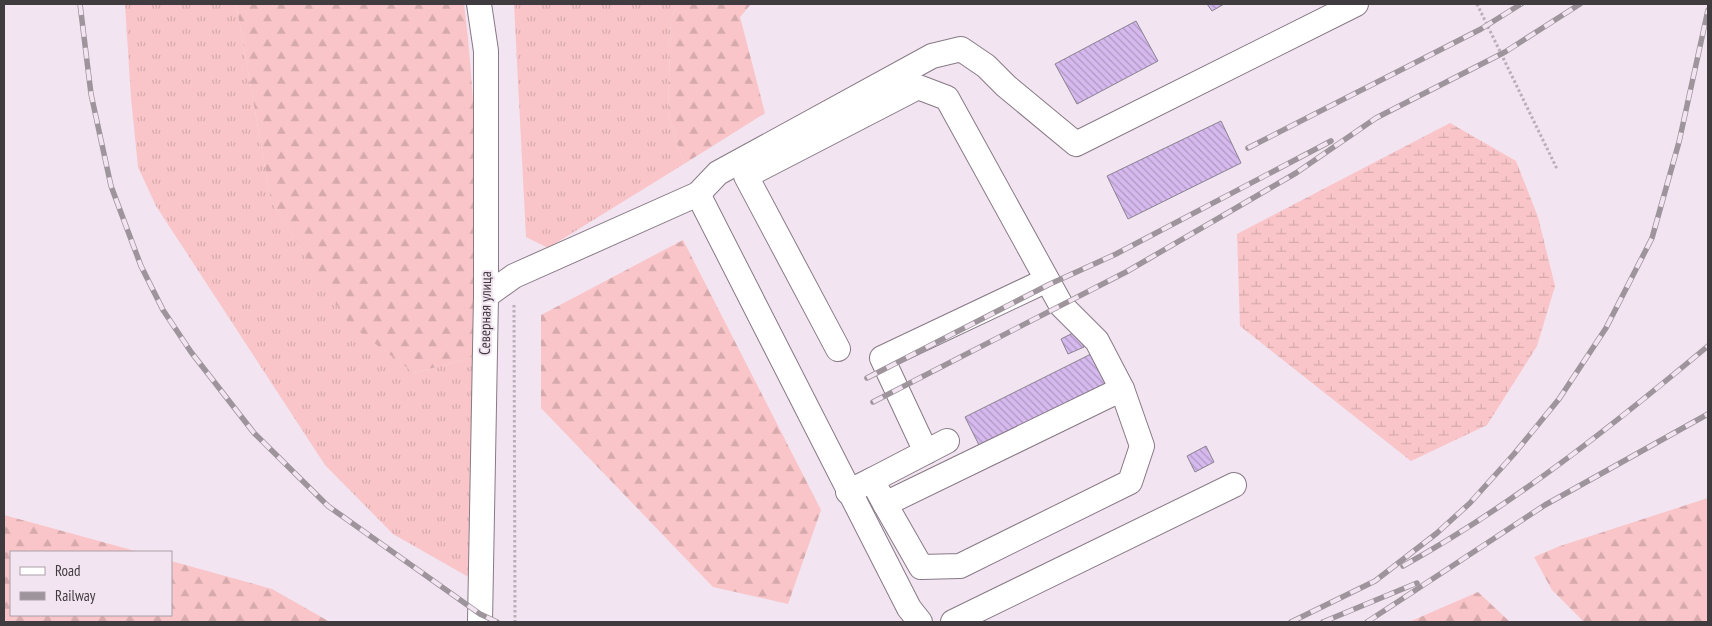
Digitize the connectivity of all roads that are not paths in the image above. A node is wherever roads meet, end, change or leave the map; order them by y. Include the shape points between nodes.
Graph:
1 (479, 4) edge
2 (1356, 4) edge
3 (698, 194) junction
4 (1047, 280) junction
5 (486, 296) junction
6 (838, 349) dead end
7 (1122, 389) junction
8 (947, 441) dead end
9 (926, 452) junction
10 (872, 480) junction
11 (1234, 485) dead end
12 (848, 492) junction
13 (885, 504) junction
14 (480, 622) edge
15 (920, 622) edge
16 (953, 622) edge

1 - 5 street, Северная улица via 486,51
2 - 3 street via 1076,144 986,66 961,49 932,56 718,173
3 - 5 street via 514,276
3 - 12 street
4 - 6 street via 947,98 918,87 746,176
4 - 7 street via 1061,305 1097,341
4 - 9 street via 882,358
5 - 14 street, Северная улица
7 - 13 street
7 - 13 street via 1142,446 1130,482 960,566 921,566
8 - 9 street
9 - 10 street
10 - 12 street
10 - 13 street
11 - 16 street
12 - 15 street via 909,608

